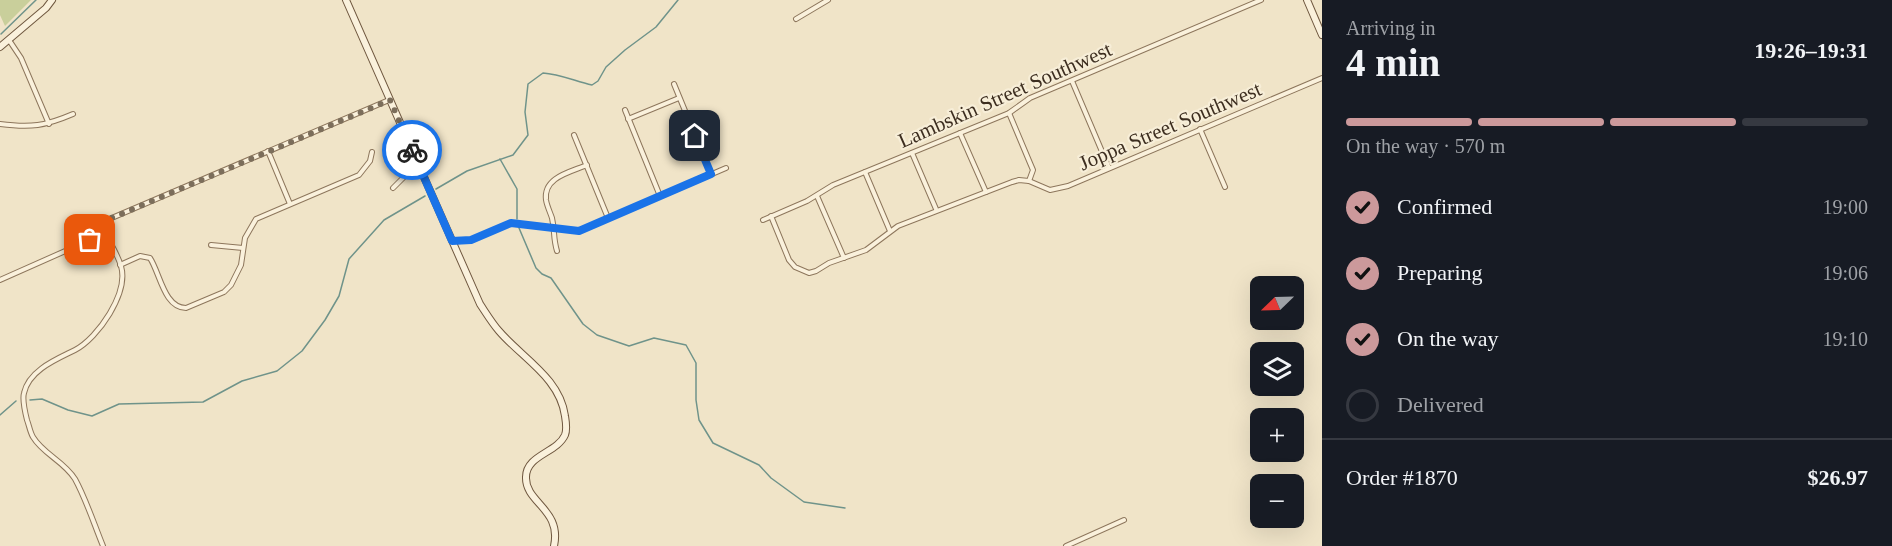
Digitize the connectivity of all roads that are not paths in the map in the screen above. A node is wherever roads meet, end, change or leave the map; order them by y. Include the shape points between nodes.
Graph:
1 (52, 0) edge
2 (346, 0) edge
3 (828, 0) edge
4 (1261, 0) edge
5 (1307, 0) edge
6 (796, 19) dead end
7 (1322, 35) edge
8 (9, 40) junction
9 (0, 47) edge
10 (1322, 78) edge
11 (1072, 81) junction
12 (674, 84) dead end
13 (679, 98) junction
14 (390, 100) junction
15 (625, 110) dead end
16 (1009, 113) junction
17 (73, 114) dead end
18 (628, 118) junction
19 (49, 123) junction
20 (0, 124) edge
21 (1200, 129) junction
22 (960, 133) junction
23 (574, 135) dead end
24 (268, 151) junction
25 (372, 152) dead end
26 (912, 153) junction
27 (419, 165) junction
28 (586, 165) junction
29 (726, 168) dead end
30 (1109, 168) junction
31 (865, 172) junction
32 (711, 174) junction
33 (1029, 181) junction
34 (1225, 187) dead end
35 (393, 188) dead end
36 (986, 192) junction
37 (660, 196) junction
38 (817, 196) junction
39 (290, 204) junction
40 (936, 209) junction
41 (771, 216) junction
42 (608, 218) junction
43 (763, 220) dead end
44 (553, 228) junction
45 (103, 229) junction
46 (890, 231) junction
47 (452, 241) junction
48 (212, 245) dead end
49 (243, 248) junction
50 (557, 251) dead end
51 (844, 258) junction
52 (120, 265) junction
53 (0, 280) edge
54 (1124, 520) dead end
55 (103, 546) edge
56 (554, 546) edge
57 (1066, 546) edge

1 - 8 street
2 - 14 street
3 - 6 street
4 - 11 street, Lambskin Street Southwest
5 - 7 street
8 - 9 street
8 - 19 street
10 - 21 street, Joppa Street Southwest
11 - 16 street, Lambskin Street Southwest via 1030,98
11 - 30 street
12 - 13 street
13 - 18 street
13 - 32 street
14 - 24 street
14 - 27 street
15 - 18 street
16 - 22 street, Lambskin Street Southwest
16 - 33 street via 1030,163
17 - 19 street
18 - 37 street
19 - 20 street via 34,127
21 - 30 street, Joppa Street Southwest
21 - 34 street
22 - 26 street, Lambskin Street Southwest
22 - 36 street
23 - 28 street
24 - 39 street
24 - 45 street via 107,220
25 - 39 street via 359,175
26 - 31 street, Lambskin Street Southwest
26 - 40 street
27 - 35 street
27 - 47 street
28 - 42 street
28 - 44 street via 558,177 546,190
29 - 32 street
30 - 33 street, Joppa Street Southwest via 1057,190
31 - 38 street, Lambskin Street Southwest
31 - 46 street
32 - 37 street
33 - 36 street via 1019,180
36 - 40 street
37 - 42 street
38 - 41 street, Lambskin Street Southwest
38 - 51 street
39 - 49 street via 256,219
40 - 46 street
41 - 43 street, Lambskin Street Southwest
41 - 51 street via 789,260 801,271 816,271
42 - 44 street via 579,231
44 - 47 street via 507,224 471,240
44 - 50 street
45 - 52 street
45 - 53 street via 90,240
46 - 51 street via 866,250
47 - 56 street via 489,318 561,398 565,434 557,446 528,465 526,475 532,495 555,526
48 - 49 street
49 - 52 street via 241,265 231,285 224,292 186,308 170,301 150,258 140,256
52 - 55 street via 121,285 104,322 76,350 39,371 24,393 33,437 75,480
54 - 57 street

